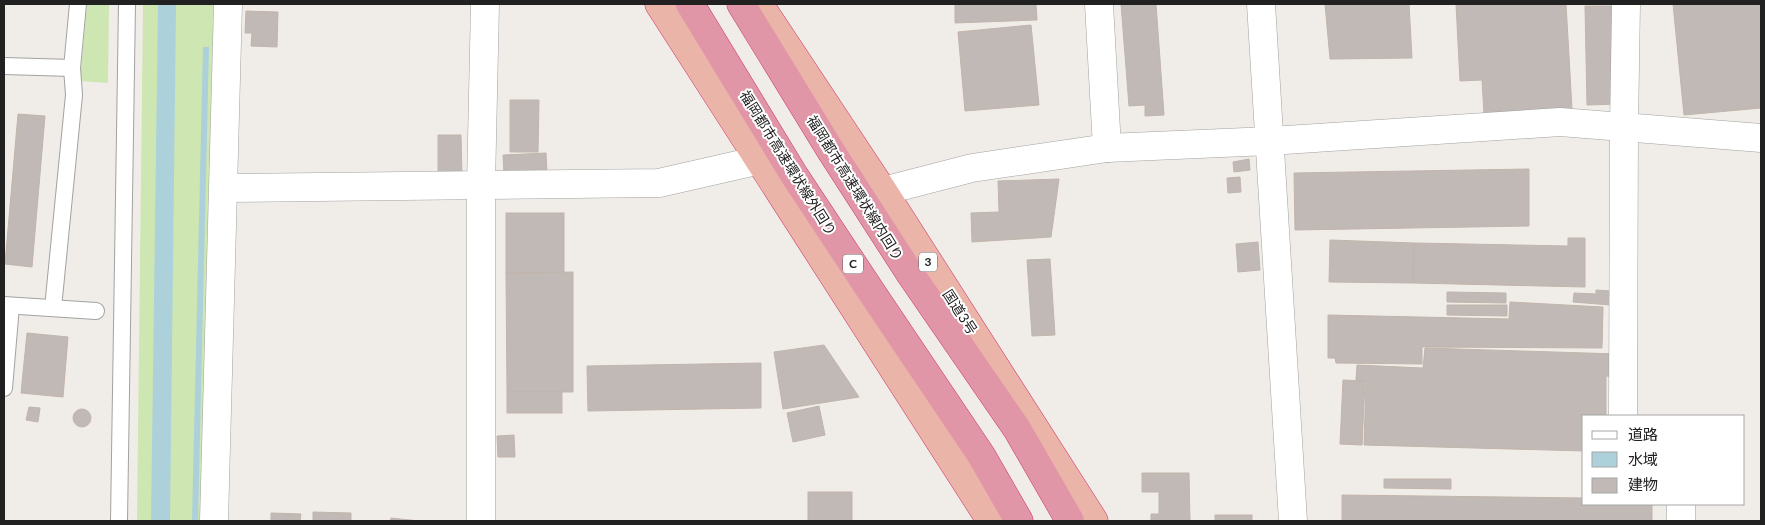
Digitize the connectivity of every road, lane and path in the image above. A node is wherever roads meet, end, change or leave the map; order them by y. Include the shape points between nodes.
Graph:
1 (78, 4) edge
2 (127, 4) edge
3 (228, 4) edge
4 (485, 4) edge
5 (660, 4) edge
6 (690, 4) edge
7 (741, 4) edge
8 (759, 4) edge
9 (1100, 4) edge
10 (1260, 4) edge
11 (1626, 4) edge
12 (4, 66) edge
13 (72, 68) junction
14 (1624, 128) junction
15 (1761, 138) edge
16 (1269, 141) junction
17 (1107, 148) junction
18 (760, 160) junction
19 (481, 184) junction
20 (224, 188) junction
21 (883, 191) junction
22 (8, 306) edge
23 (53, 308) junction
24 (96, 311) dead end
25 (4, 388) edge
26 (1623, 415) edge
27 (1682, 505) edge
28 (119, 521) edge
29 (214, 521) edge
30 (480, 521) edge
31 (991, 521) edge
32 (1019, 521) edge
33 (1070, 521) edge
34 (1094, 521) edge
35 (1293, 521) edge
36 (1681, 521) edge

1 - 13 lane
2 - 28 lane
3 - 20 street
4 - 19 street
5 - 18 highway
6 - 32 highway, 福岡都市高速環状線外回り / C via 794,175 981,455
7 - 33 highway, 福岡都市高速環状線内回り via 898,256 1017,429
8 - 21 highway, 国道3号 / 3
9 - 17 street
10 - 16 street
11 - 14 street
12 - 13 lane
13 - 23 lane via 74,95
14 - 15 street
14 - 16 street via 1560,122
14 - 26 street
16 - 17 street
16 - 35 street
17 - 21 street via 972,168
18 - 19 street via 659,183
18 - 31 highway
19 - 20 street
19 - 30 street
20 - 29 street
21 - 34 highway, 国道3号 / 3
22 - 23 lane
22 - 25 lane
23 - 24 lane
27 - 36 street

